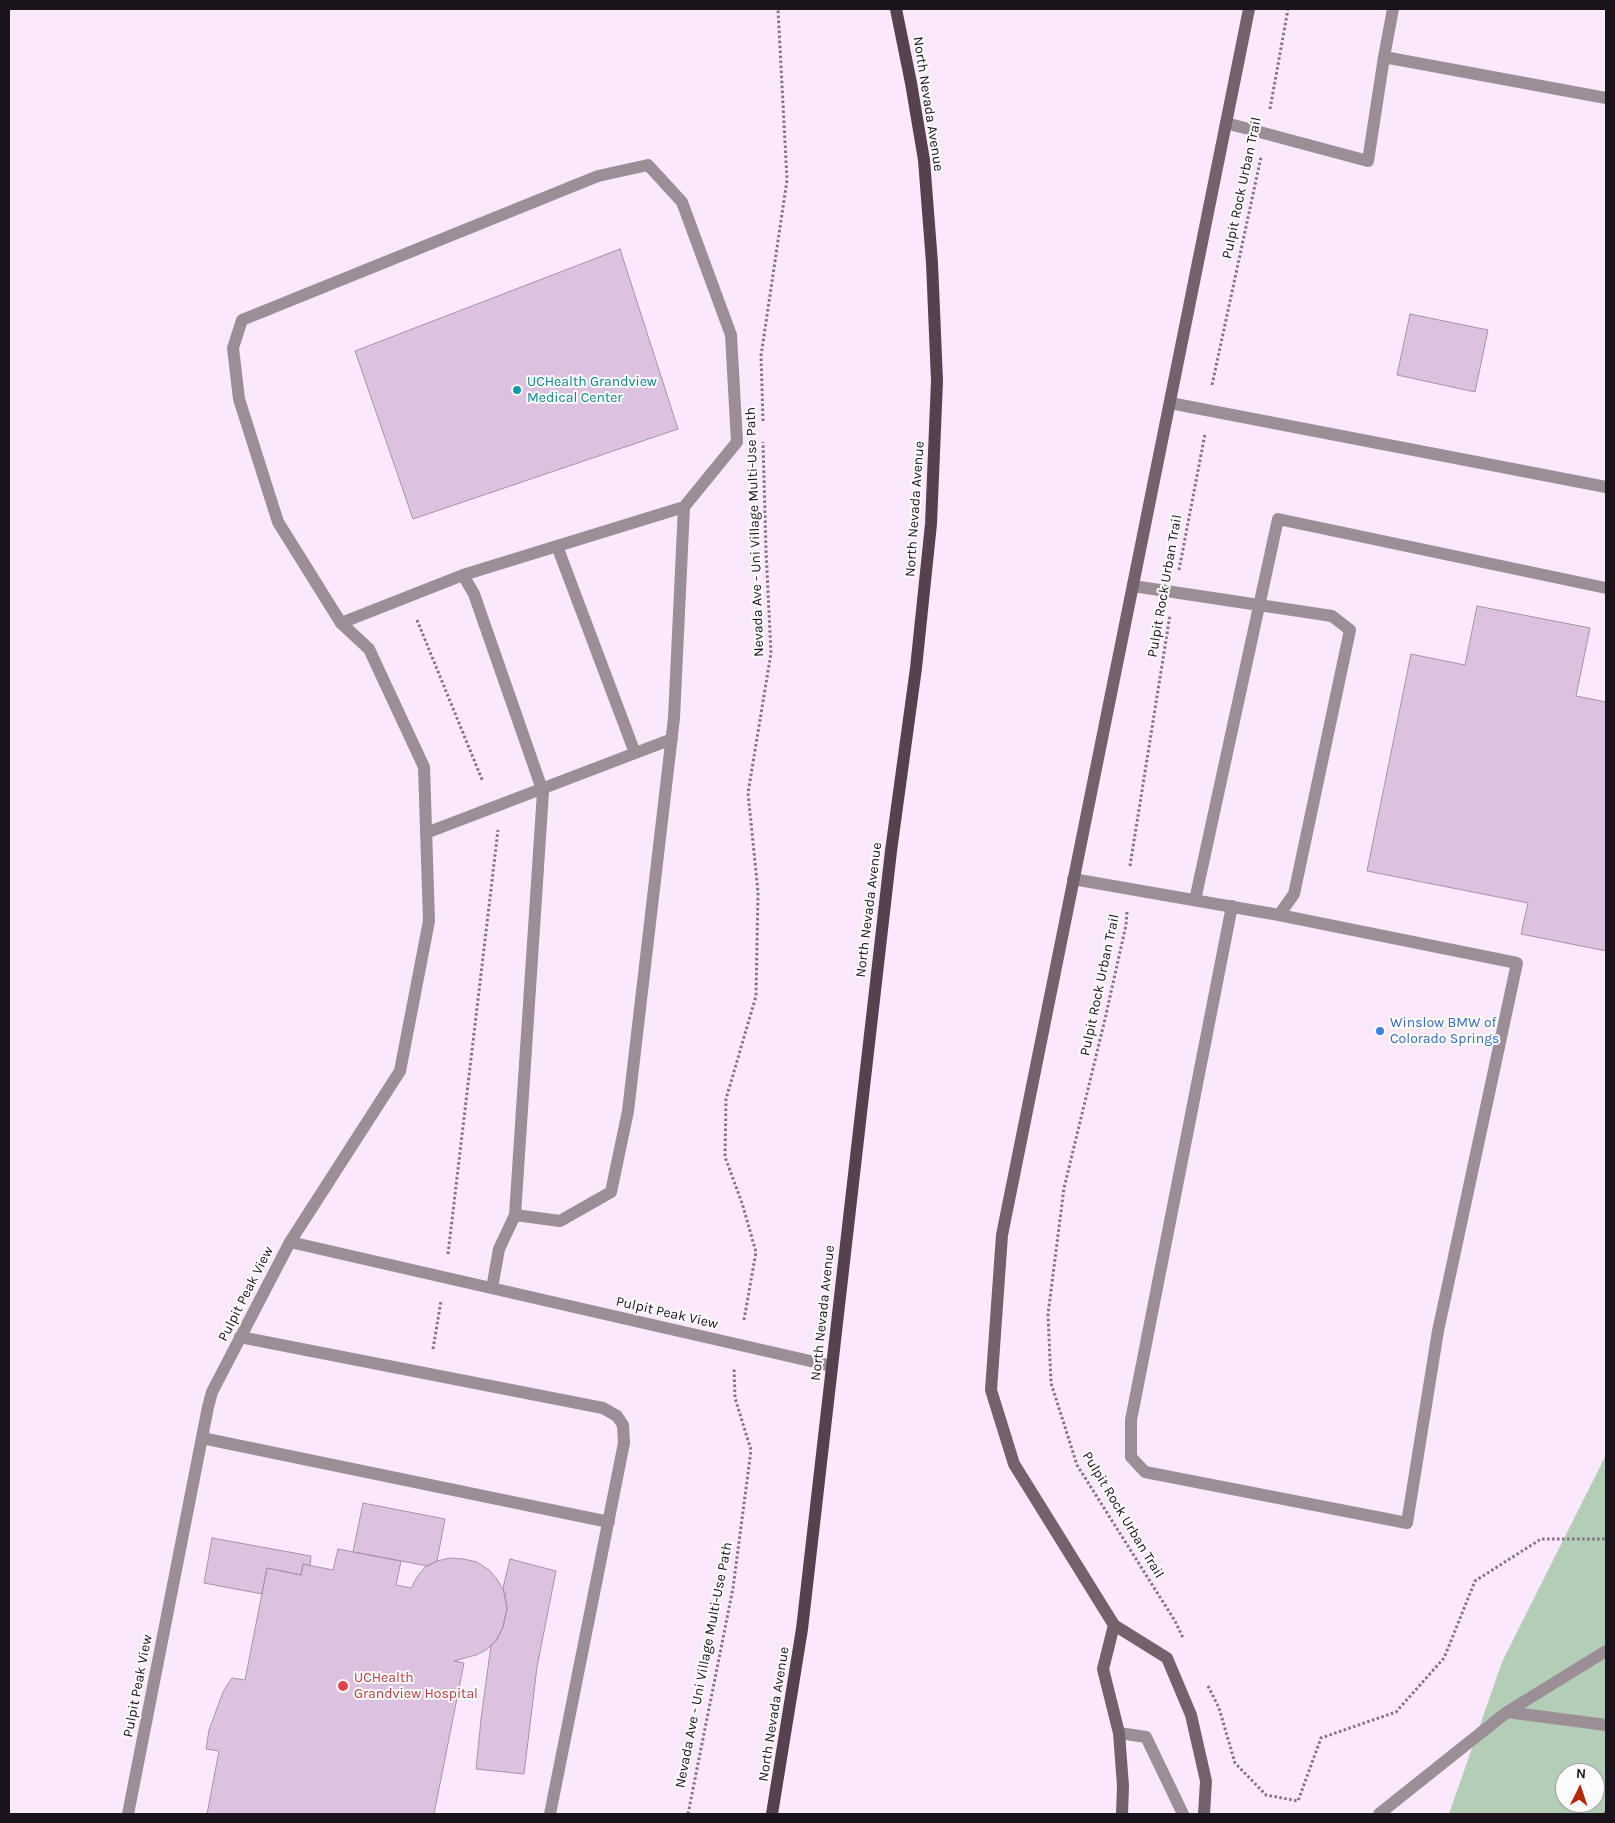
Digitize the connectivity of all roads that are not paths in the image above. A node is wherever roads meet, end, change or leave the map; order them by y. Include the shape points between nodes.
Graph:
1 (896, 9) edge
2 (1249, 9) edge
3 (1393, 9) edge
4 (1384, 57) junction
5 (1606, 98) edge
6 (1226, 123) junction
7 (1170, 403) junction
8 (1606, 487) edge
9 (684, 507) junction
10 (557, 546) junction
11 (463, 575) junction
12 (1133, 586) junction
13 (1606, 588) edge
14 (1260, 605) junction
15 (341, 622) junction
16 (672, 739) junction
17 (635, 753) junction
18 (541, 789) junction
19 (426, 833) junction
20 (1074, 879) junction
21 (1195, 900) junction
22 (1232, 906) junction
23 (1279, 915) junction
24 (515, 1215) junction
25 (290, 1242) junction
26 (492, 1288) junction
27 (240, 1337) junction
28 (832, 1366) junction
29 (202, 1438) junction
30 (609, 1522) junction
31 (1114, 1625) junction
32 (1606, 1651) edge
33 (1507, 1712) junction
34 (1606, 1725) edge
35 (1119, 1733) junction
36 (128, 1814) edge
37 (550, 1814) edge
38 (772, 1814) edge
39 (1122, 1814) edge
40 (1183, 1814) edge
41 (1204, 1814) edge
42 (1379, 1814) edge

1 - 28 main road, North Nevada Avenue via 924,160 932,263 937,381 932,506 916,668 891,851
2 - 6 main road
3 - 4 street
4 - 5 street
4 - 6 street via 1368,161
6 - 7 main road
7 - 8 street
7 - 12 main road
9 - 10 street
9 - 15 street via 737,442 731,335 682,202 648,165 598,176 242,320 233,348 239,399 278,522
9 - 16 street
10 - 11 street
10 - 17 street
11 - 15 street
11 - 18 street via 474,594
12 - 14 street
12 - 20 main road
13 - 14 street via 1278,519
14 - 21 street
14 - 23 street via 1332,616 1350,630 1294,894
15 - 19 street via 369,649 424,766
16 - 17 street
16 - 24 street via 628,1111 611,1192 560,1221
17 - 18 street
18 - 19 street
18 - 24 street
19 - 25 street via 429,921 400,1071
20 - 21 street
20 - 31 main road via 1002,1235 991,1390 1014,1464
21 - 22 street
22 - 23 street
22 - 23 street via 1131,1420 1131,1457 1145,1472 1407,1523 1438,1331 1517,963
24 - 26 street via 499,1249
25 - 26 street, Pulpit Peak View
25 - 27 street, Pulpit Peak View
26 - 28 street, Pulpit Peak View
27 - 29 street, Pulpit Peak View via 212,1392
27 - 30 street via 603,1408 617,1416 623,1425 624,1443
28 - 38 main road, North Nevada Avenue via 802,1629
29 - 30 street
29 - 36 street, Pulpit Peak View
30 - 37 street
31 - 35 main road via 1103,1669
31 - 41 main road via 1167,1658 1191,1715 1206,1780
32 - 33 street
33 - 34 street
33 - 42 street
35 - 39 main road
35 - 40 street via 1146,1737

